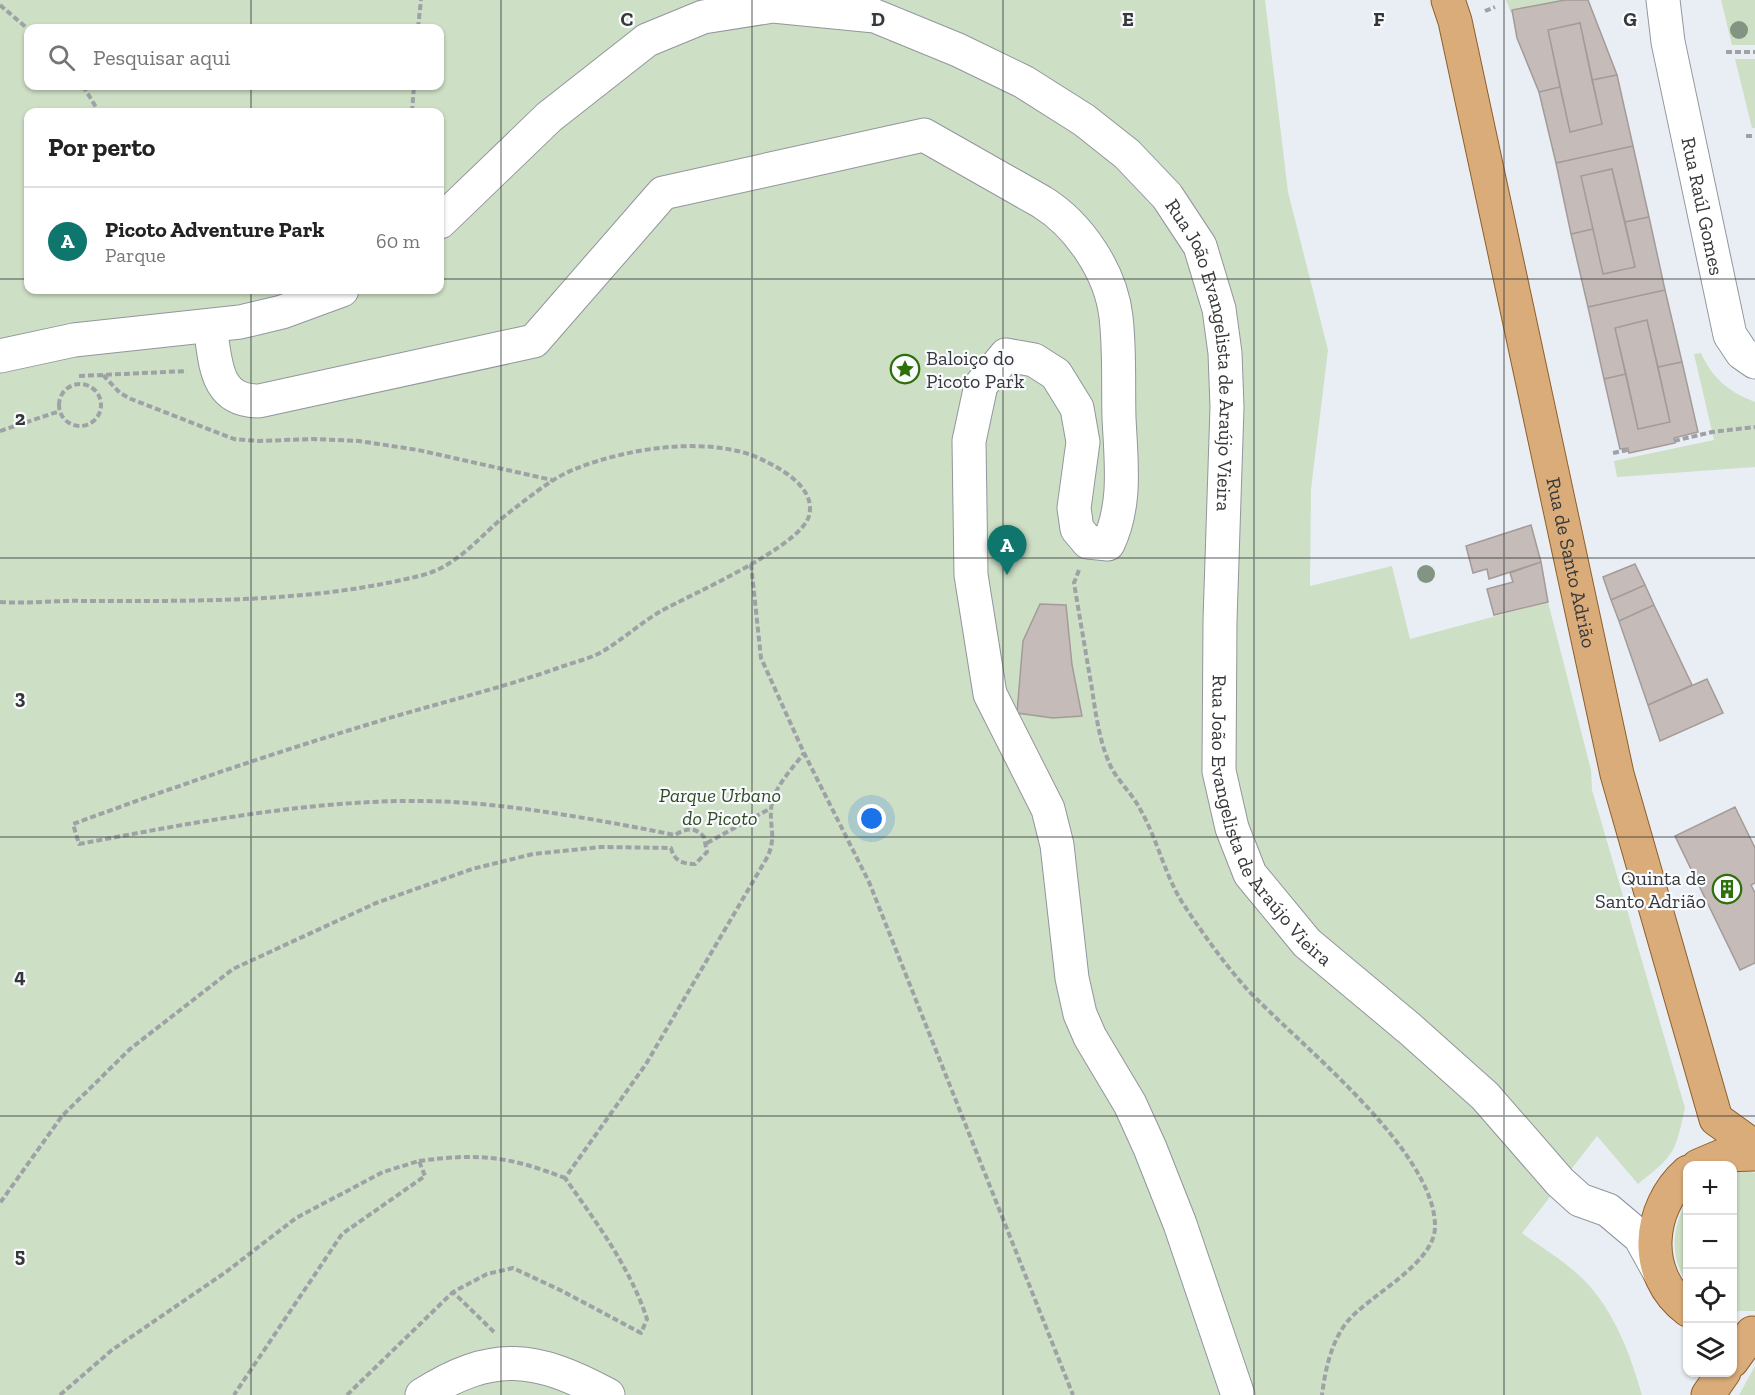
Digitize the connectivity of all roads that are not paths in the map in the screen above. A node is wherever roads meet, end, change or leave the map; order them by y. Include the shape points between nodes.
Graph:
1 (1448, 0) edge
2 (1645, 0) edge
3 (1663, 0) edge
4 (1668, 42) junction
5 (444, 218) edge
6 (331, 294) edge
7 (210, 327) junction
8 (0, 356) edge
9 (1755, 362) edge
10 (1716, 1119) junction
11 (1755, 1147) edge
12 (1755, 1154) edge
13 (1698, 1161) edge
14 (1710, 1161) edge
15 (1683, 1180) edge
16 (1660, 1208) junction
17 (1608, 1210) junction
18 (1660, 1273) junction
19 (1683, 1312) edge
20 (1746, 1332) edge
21 (1737, 1351) edge
22 (1701, 1377) edge
23 (1720, 1377) edge
24 (422, 1395) edge
25 (608, 1395) edge
26 (1238, 1395) edge
27 (1707, 1395) edge

1 - 10 main road, Rua de Santo Adrião via 1617,774
2 - 4 street, Rua Raúl Gomes
3 - 4 street, Rua Raúl Gomes
4 - 9 street, Rua Raúl Gomes via 1730,335 1742,353
5 - 17 street, Rua João Evangelista de Araújo Vieira via 549,117 647,40 703,17 773,6 875,16 958,50 1034,88 1127,154 1167,196 1200,246 1219,309 1227,407 1219,771 1232,828 1250,874 1307,943 1485,1096 1560,1182 1580,1200
6 - 7 street via 282,312
7 - 8 street via 74,340
7 - 26 street via 226,390 246,401 534,341 663,193 924,135 1060,213 1086,243 1108,289 1117,325 1122,489 1117,524 1108,544 1088,542 1077,529 1074,508 1083,442 1077,408 1056,374 1034,360 1005,355 981,385 969,441 971,575 990,694 1048,809 1057,845 1072,978 1080,1014 1150,1148
10 - 11 main road
10 - 13 main road
12 - 14 main road via 1724,1155
15 - 16 main road
16 - 17 street, Rua João Evangelista de Araújo Vieira
16 - 18 main road via 1654,1241
17 - 18 street, Rua João Evangelista de Araújo Vieira via 1640,1237
18 - 19 main road
20 - 21 main road
22 - 27 main road
23 - 27 main road
24 - 25 street via 476,1368 504,1363 536,1365 568,1374

